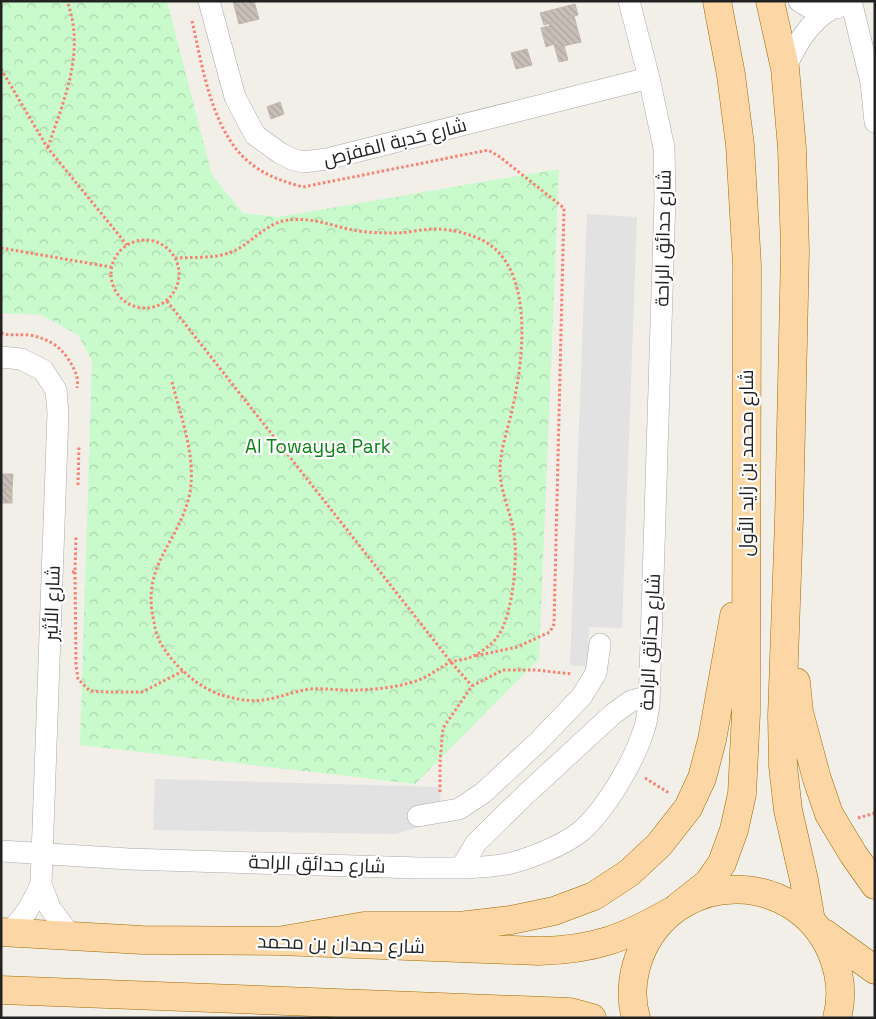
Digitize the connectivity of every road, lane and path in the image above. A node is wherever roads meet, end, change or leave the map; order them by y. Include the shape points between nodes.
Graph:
1 (67, 1) edge
2 (209, 1) edge
3 (629, 1) edge
4 (717, 1) edge
5 (770, 1) edge
6 (799, 1) edge
7 (852, 3) edge
8 (831, 9) junction
9 (191, 20) dead end
10 (785, 68) junction
11 (1, 69) edge
12 (649, 78) junction
13 (875, 122) edge
14 (47, 147) junction
15 (127, 245) junction
16 (1, 248) edge
17 (175, 258) junction
18 (111, 268) junction
19 (167, 300) junction
20 (1, 357) edge
21 (172, 382) dead end
22 (746, 510) junction
23 (789, 519) junction
24 (74, 572) dead end
25 (600, 644) dead end
26 (473, 657) junction
27 (451, 662) junction
28 (183, 671) junction
29 (592, 679) junction
30 (472, 686) junction
31 (649, 696) junction
32 (627, 767) junction
33 (689, 805) junction
34 (440, 813) junction
35 (418, 816) dead end
36 (1, 851) edge
37 (42, 853) junction
38 (461, 868) junction
39 (40, 884) junction
40 (875, 885) edge
41 (676, 908) junction
42 (814, 924) junction
43 (5, 932) edge
44 (72, 936) junction
45 (278, 941) junction
46 (875, 970) edge
47 (1, 990) edge
48 (264, 1000) junction
49 (381, 1018) edge
50 (592, 1018) edge
51 (636, 1018) edge
52 (837, 1018) edge

1 - 14 path via 73,23 74,58
2 - 12 street, شارع حَدبة المَفرَص via 235,97 255,136 280,153 303,162 328,160
3 - 12 street, شارع حدائق الراحة
4 - 22 main road, شارع محمد بن زايد الأول via 740,145 747,265
5 - 10 main road
6 - 8 street via 808,7
7 - 8 street
7 - 13 street via 871,82
8 - 10 street via 808,29
9 - 26 path via 207,87 226,134 239,153 275,179 303,187 488,150 564,208 554,624 550,632 517,647
10 - 23 main road via 792,148 795,251
11 - 14 path
12 - 31 street, شارع حدائق الراحة via 664,148 666,198
14 - 15 path
15 - 17 path via 140,240 153,241
15 - 18 path via 116,255
16 - 18 path
17 - 19 path via 178,281
17 - 26 path via 228,254 268,227 282,221 308,219 380,233 449,230 478,238 502,256 518,288 520,313 517,386 500,467 514,531 514,569 507,619 497,639
18 - 19 path via 115,291 122,300 145,308
19 - 27 path
20 - 37 street, شارع الأثير via 21,359 43,370 56,390 58,413
21 - 28 path via 190,455 190,485 181,519 154,571 150,597 160,643
22 - 33 main road via 737,599 712,740 702,778
22 - 41 main road, شارع محمد بن زايد الأول via 746,713 742,794 722,863 708,883
23 - 40 main road via 800,712 829,814
23 - 42 main road via 783,766 788,810
24 - 28 path via 76,665 78,679 90,691 142,692
25 - 29 street via 596,673
26 - 27 path
27 - 28 path via 421,679 401,685 360,690 306,690 261,700 243,700 207,690
27 - 30 path
29 - 30 path via 546,670 503,670
29 - 34 street via 570,710 484,793 460,809
30 - 34 path via 443,728
31 - 32 street, شارع حدائق الراحة via 644,729
31 - 38 street via 631,701 613,714 476,843
32 - 33 path
32 - 38 street, شارع حدائق الراحة via 598,812 580,832 528,858 506,864
33 - 45 main road via 660,845 629,873 594,896 554,911 459,926 364,926
34 - 35 street
36 - 37 street, شارع حدائق الراحة
37 - 38 street, شارع حدائق الراحة via 139,859
37 - 39 street, شارع الأثير
39 - 43 street, شارع الأثير via 25,917
39 - 44 street, شارع الأثير via 50,908
41 - 42 main road via 693,898 724,890 756,891 786,902
41 - 45 main road, شارع حمدان بن محمد via 609,942 562,950
41 - 51 main road via 647,939 639,956 632,993
42 - 46 main road
42 - 52 main road via 835,960 840,997
43 - 44 main road, شارع حمدان بن محمد
44 - 45 main road, شارع حمدان بن محمد
47 - 48 main road
48 - 49 main road
48 - 50 main road via 570,1012

